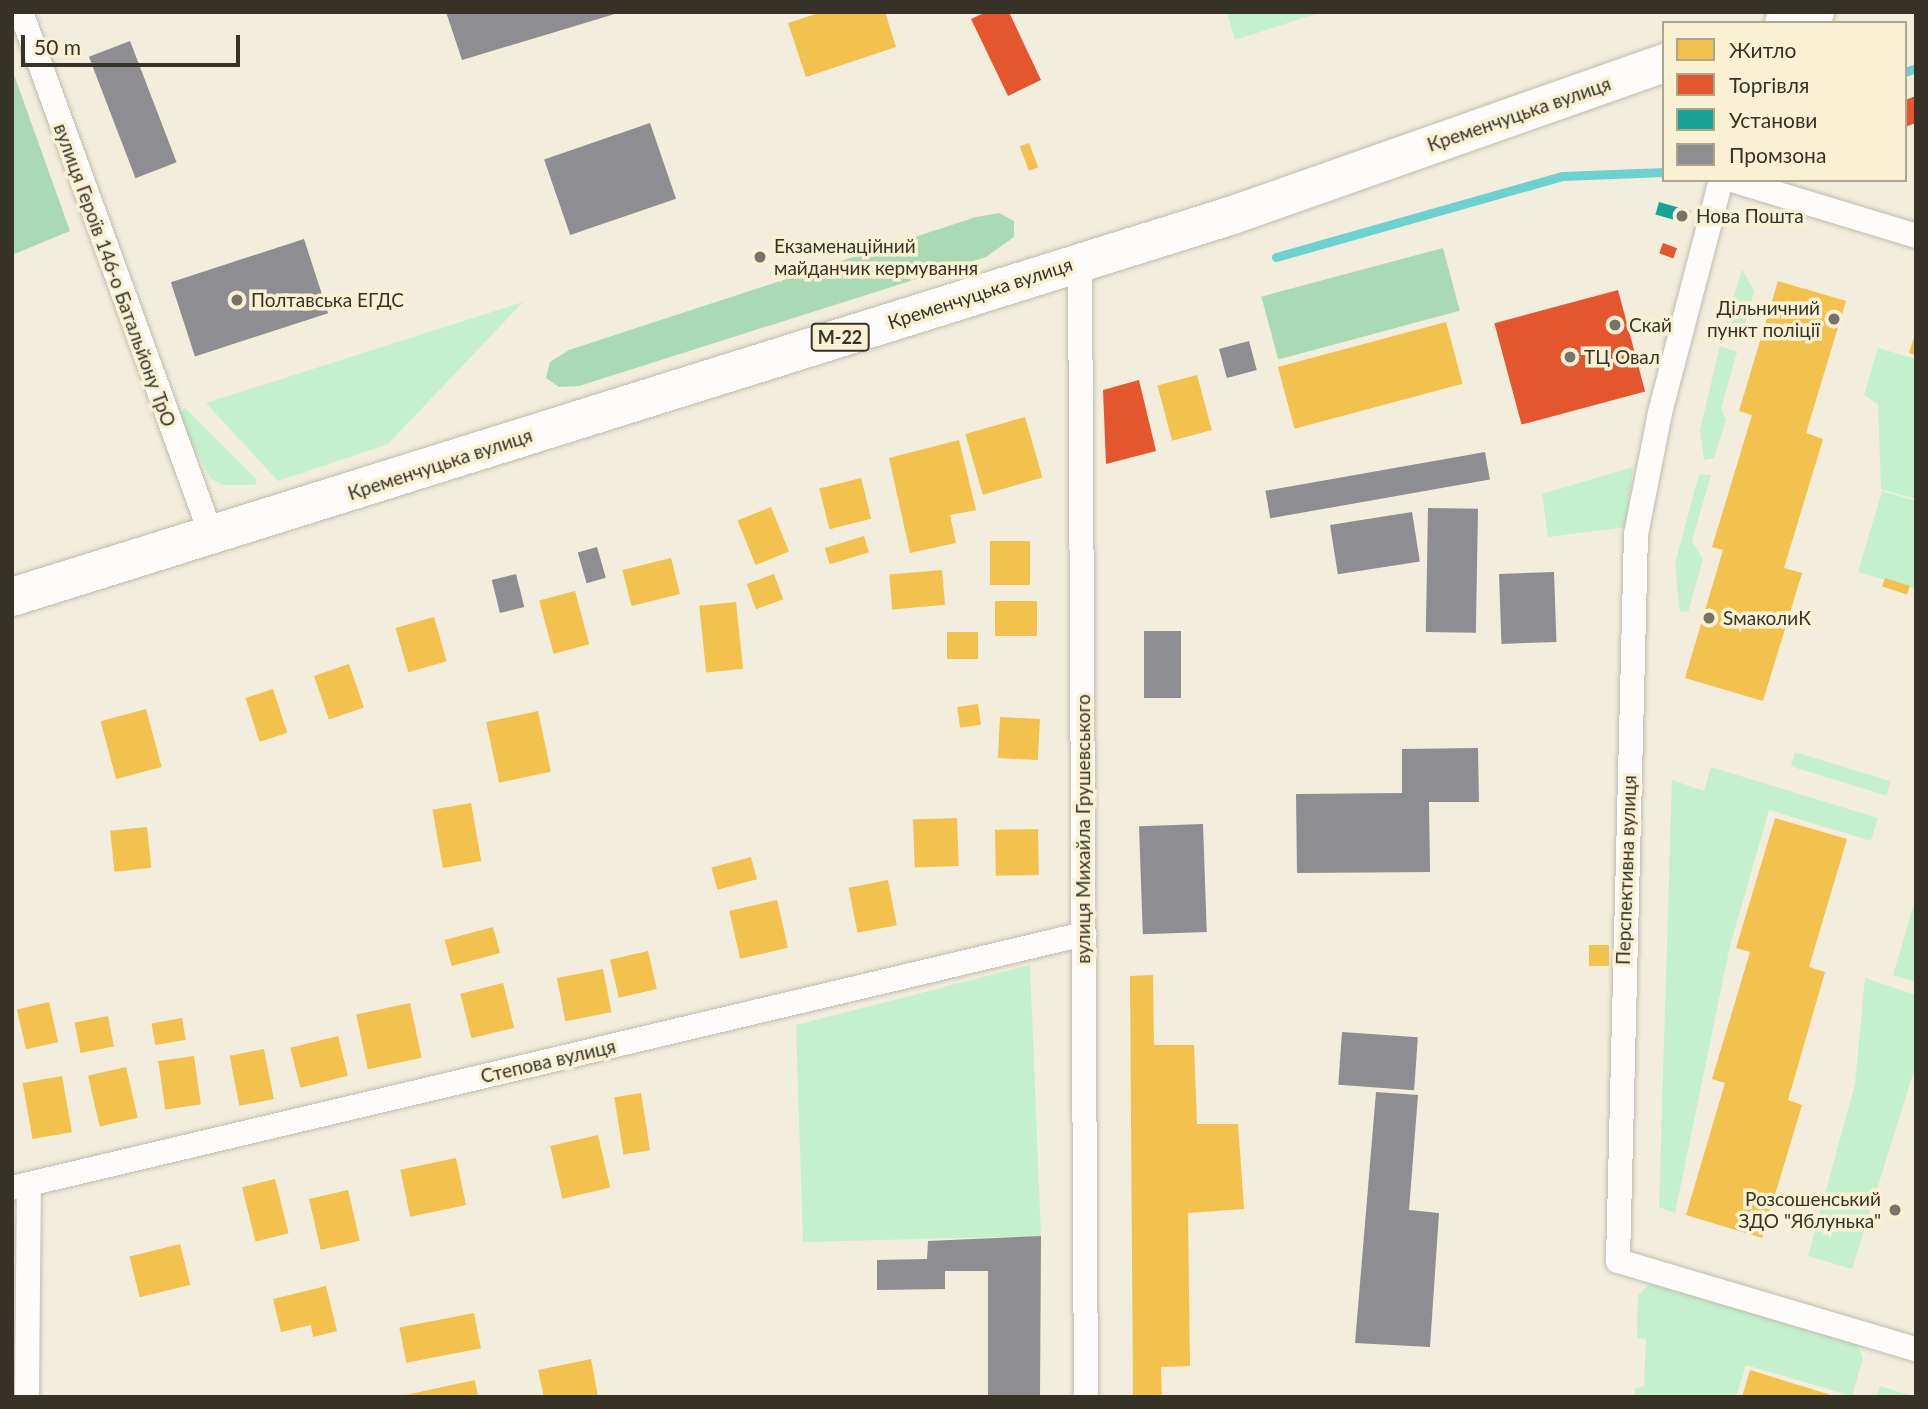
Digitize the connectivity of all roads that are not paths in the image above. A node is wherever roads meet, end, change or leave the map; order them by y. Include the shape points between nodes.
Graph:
1 (21, 12) edge
2 (1815, 12) edge
3 (1790, 21) edge
4 (1662, 64) edge
5 (1720, 182) edge
6 (1739, 182) edge
7 (1916, 236) edge
8 (1080, 261) junction
9 (212, 537) junction
10 (12, 597) edge
11 (1084, 934) junction
12 (21, 1186) edge
13 (1916, 1349) edge
14 (27, 1397) edge
15 (1086, 1397) edge

1 - 9 street, вулиця Героїв 146-о Батальйону ТрО
2 - 3 highway
4 - 8 highway, Кременчуцька вулиця / М-22 via 1230,216
5 - 13 street, Перспективна вулиця via 1660,413 1636,534 1618,1261
6 - 7 street
8 - 9 highway, Кременчуцька вулиця / М-22
8 - 11 street, вулиця Михайла Грушевського
9 - 10 highway, Кременчуцька вулиця / М-22
11 - 12 street, Степова вулиця
11 - 15 street, вулиця Михайла Грушевського
12 - 14 street

